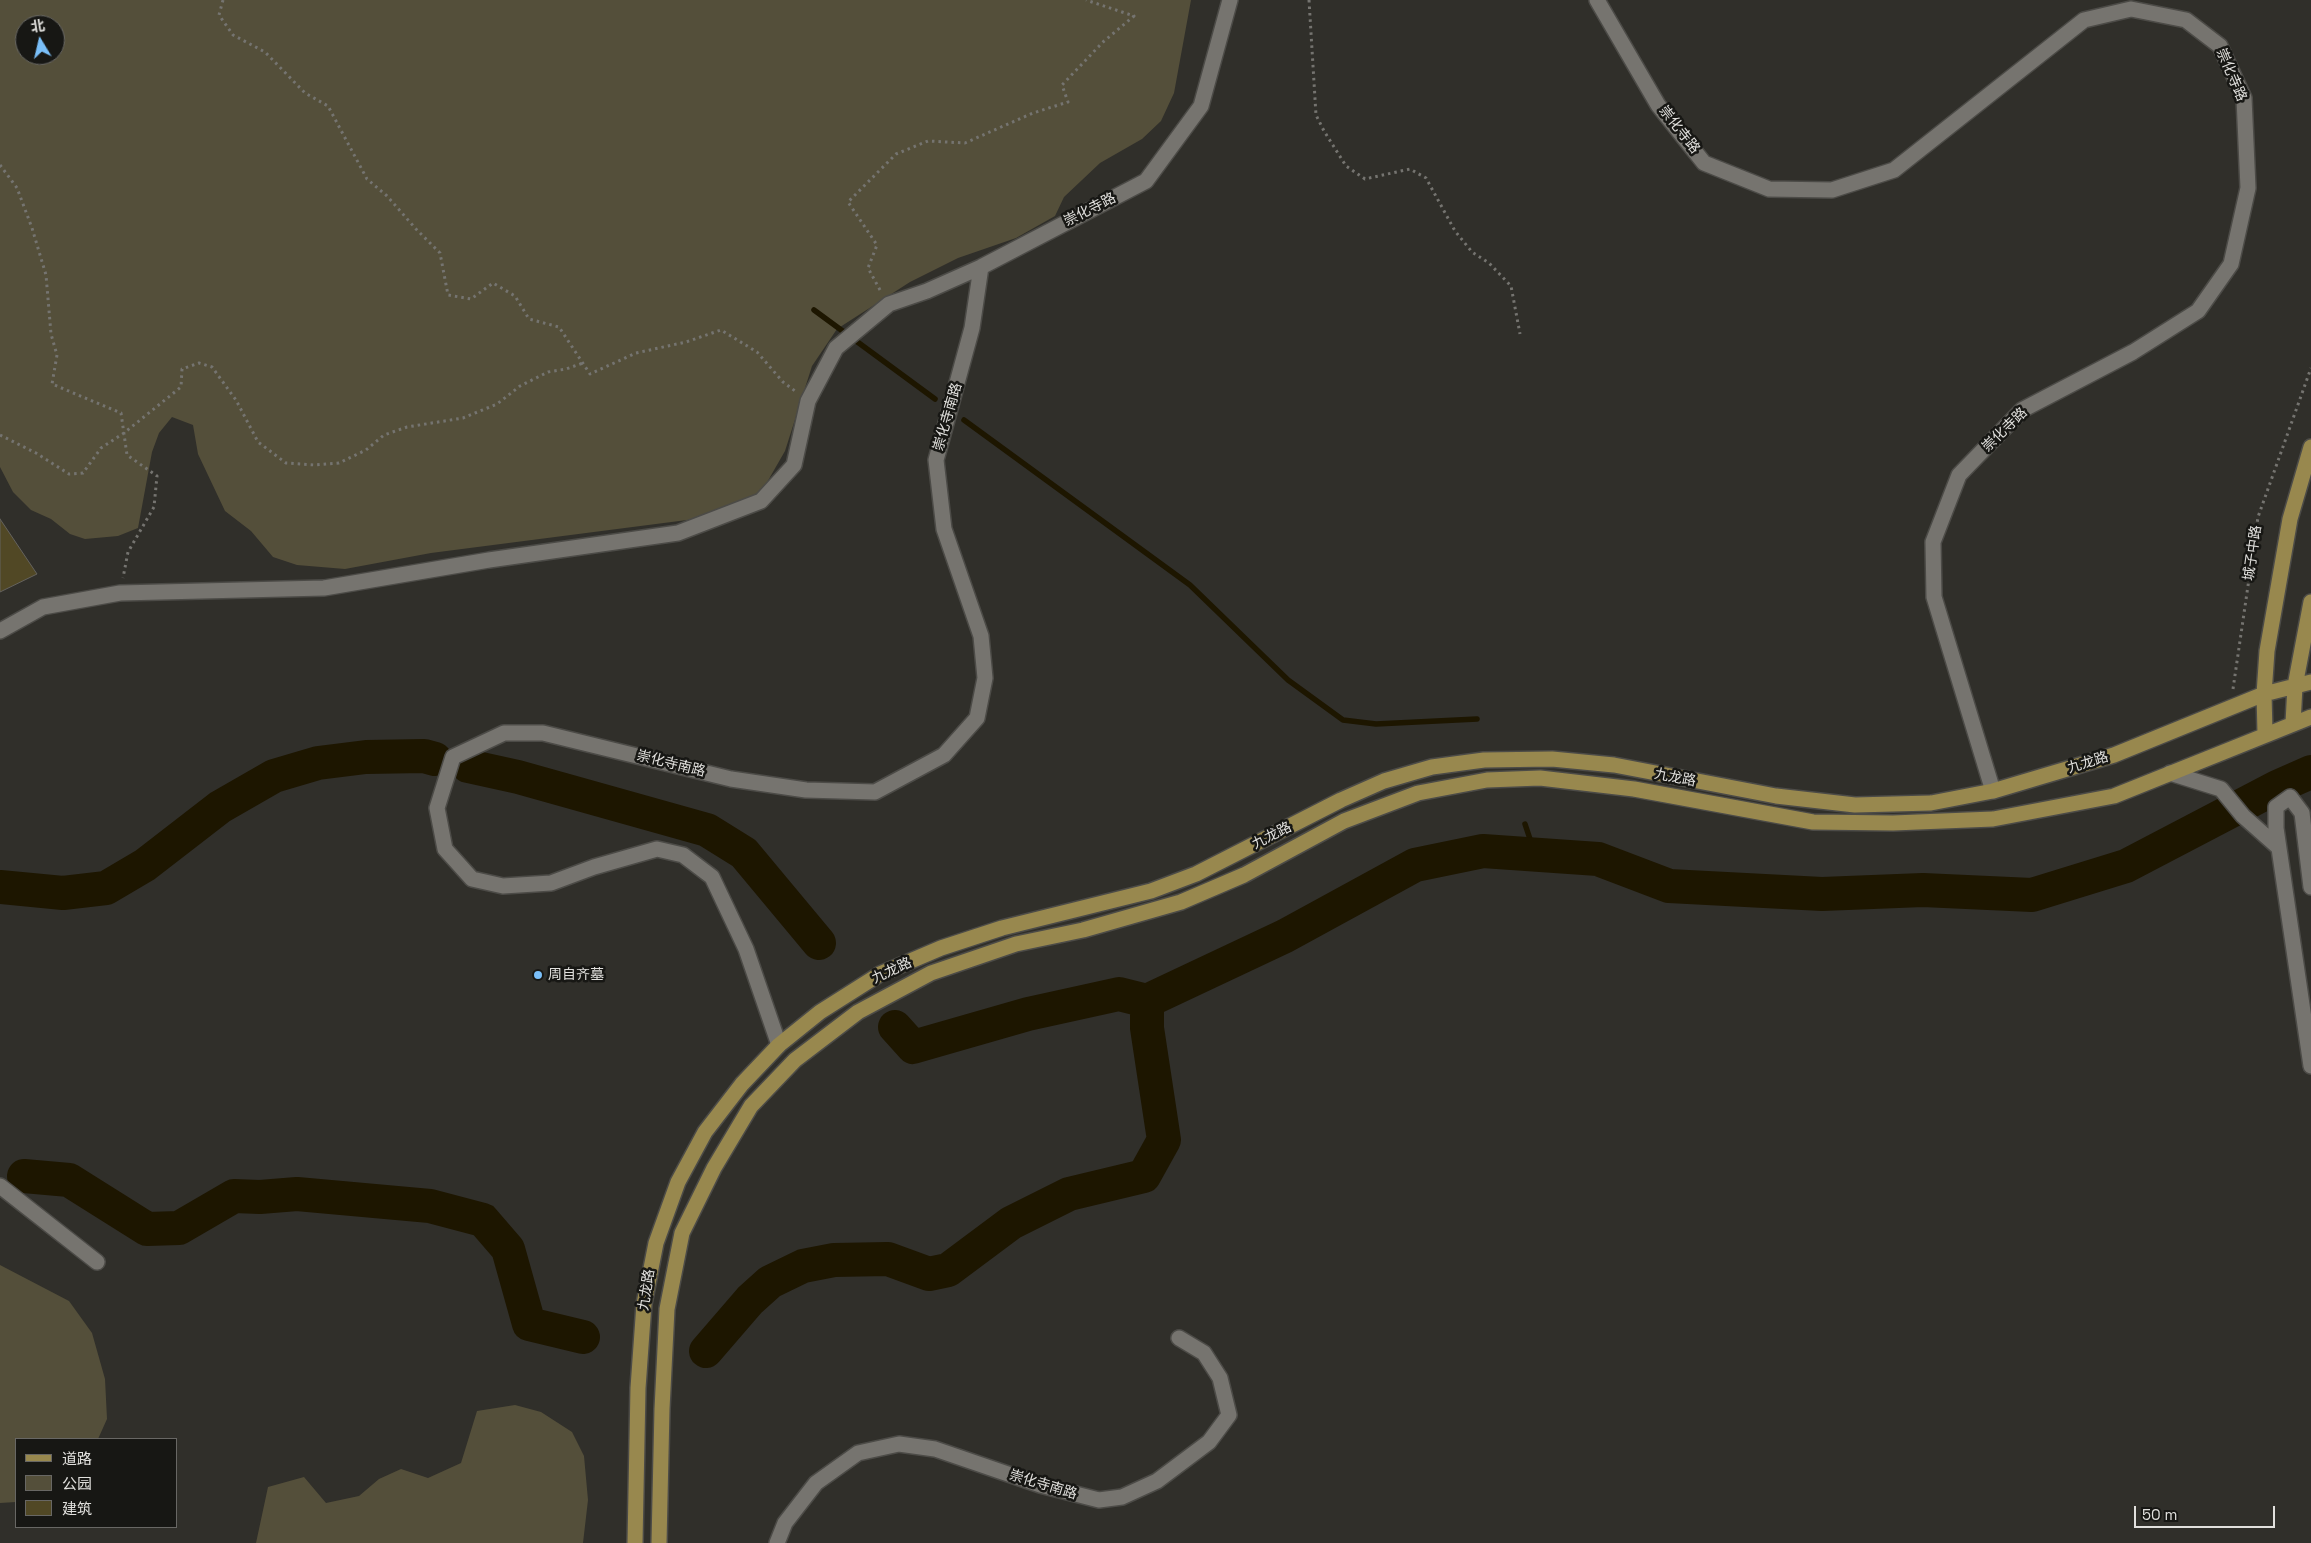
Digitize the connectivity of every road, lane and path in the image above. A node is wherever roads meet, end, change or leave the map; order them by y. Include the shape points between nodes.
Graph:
1 (223, 0) edge
2 (1086, 0) edge
3 (1230, 0) edge
4 (1309, 0) edge
5 (1597, 0) edge
6 (0, 165) edge
7 (981, 267) junction
8 (889, 304) junction
9 (1520, 334) dead end
10 (583, 363) junction
11 (2311, 368) edge
12 (808, 401) junction
13 (124, 433) junction
14 (0, 435) edge
15 (2311, 447) edge
16 (120, 593) junction
17 (2311, 602) edge
18 (0, 632) edge
19 (2311, 682) edge
20 (2295, 686) junction
21 (2264, 694) junction
22 (2233, 707) junction
23 (2311, 717) edge
24 (2293, 723) junction
25 (2266, 733) junction
26 (2170, 772) junction
27 (1993, 791) junction
28 (2278, 847) junction
29 (2311, 888) edge
30 (779, 1045) junction
31 (2311, 1066) edge
32 (0, 1186) edge
33 (97, 1262) dead end
34 (1178, 1338) dead end
35 (635, 1543) edge
36 (659, 1543) edge
37 (778, 1543) edge

1 - 10 path via 219,15 233,35 265,52 305,93 328,106 368,179 440,253 448,295 471,299 493,283 515,296 529,319 559,327
2 - 8 path via 1134,16 1103,42 1062,85 1068,102 1033,113 965,143 928,141 896,154 848,202 877,246 868,268
3 - 7 street, 崇化寺路 via 1201,106 1146,181
4 - 9 path via 1316,115 1346,166 1365,179 1410,169 1426,178 1455,231 1472,252 1489,263 1511,286
5 - 27 street, 崇化寺路 via 1658,104 1704,163 1769,189 1832,190 1894,170 2084,20 2131,9 2186,20 2220,46 2244,98 2248,188 2231,264 2198,311 2133,352 2022,410 1959,475 1933,542 1934,597
6 - 13 path via 17,188 46,275 56,355 52,384 121,413
7 - 8 street, 崇化寺路
7 - 30 street, 崇化寺南路 via 972,328 936,460 944,529 981,636 985,678 977,718 944,755 875,792 806,790 731,779 544,733 504,733 453,757 437,808 445,849 472,879 504,886 551,883 657,849 682,855 712,877 746,949
8 - 12 street, 崇化寺路 via 836,348
10 - 12 path via 590,374 636,353 721,330 758,352 783,382
10 - 13 path via 548,372 520,386 497,404 463,418 407,427 384,436 366,450 339,463 286,463 258,442 236,400 212,367 199,363 182,369 181,387
11 - 22 path, 城子中路 via 2258,517 2234,679
12 - 16 street, 崇化寺路 via 794,465 761,501 678,533 324,588
13 - 14 path via 101,448 83,473 69,474
13 - 16 path via 127,455 157,476 154,507 128,552
15 - 21 main road via 2290,519
16 - 18 street, 崇化寺路 via 43,607
17 - 20 main road
19 - 20 main road, 九龙路
20 - 21 main road, 九龙路
20 - 24 main road
21 - 22 main road, 九龙路
21 - 25 main road
22 - 27 main road, 九龙路 via 2114,755
23 - 24 main road, 九龙路
24 - 25 main road, 九龙路
25 - 26 main road, 九龙路
26 - 28 street via 2221,789 2243,816
26 - 36 main road, 九龙路 via 2114,796 1993,820 1893,824 1813,822 1634,789 1540,778 1487,780 1418,793 1344,821 1244,875 1181,902 1083,930 1016,944 931,973 858,1012 795,1060 750,1106 682,1233 667,1309
27 - 30 main road, 九龙路 via 1931,803 1855,805 1776,796 1614,765 1552,759 1484,760 1432,767 1384,781 1196,874 1150,891 1002,928 941,948 880,974 820,1012
28 - 29 street via 2276,807 2290,797 2302,813
28 - 31 street
30 - 35 main road, 九龙路 via 742,1084 705,1132 678,1182 656,1243 644,1304 638,1388
32 - 33 street
34 - 37 street, 崇化寺南路 via 1204,1353 1220,1378 1229,1415 1209,1442 1158,1481 1122,1497 1099,1500 1040,1485 935,1450 899,1444 858,1454 816,1483 785,1523

